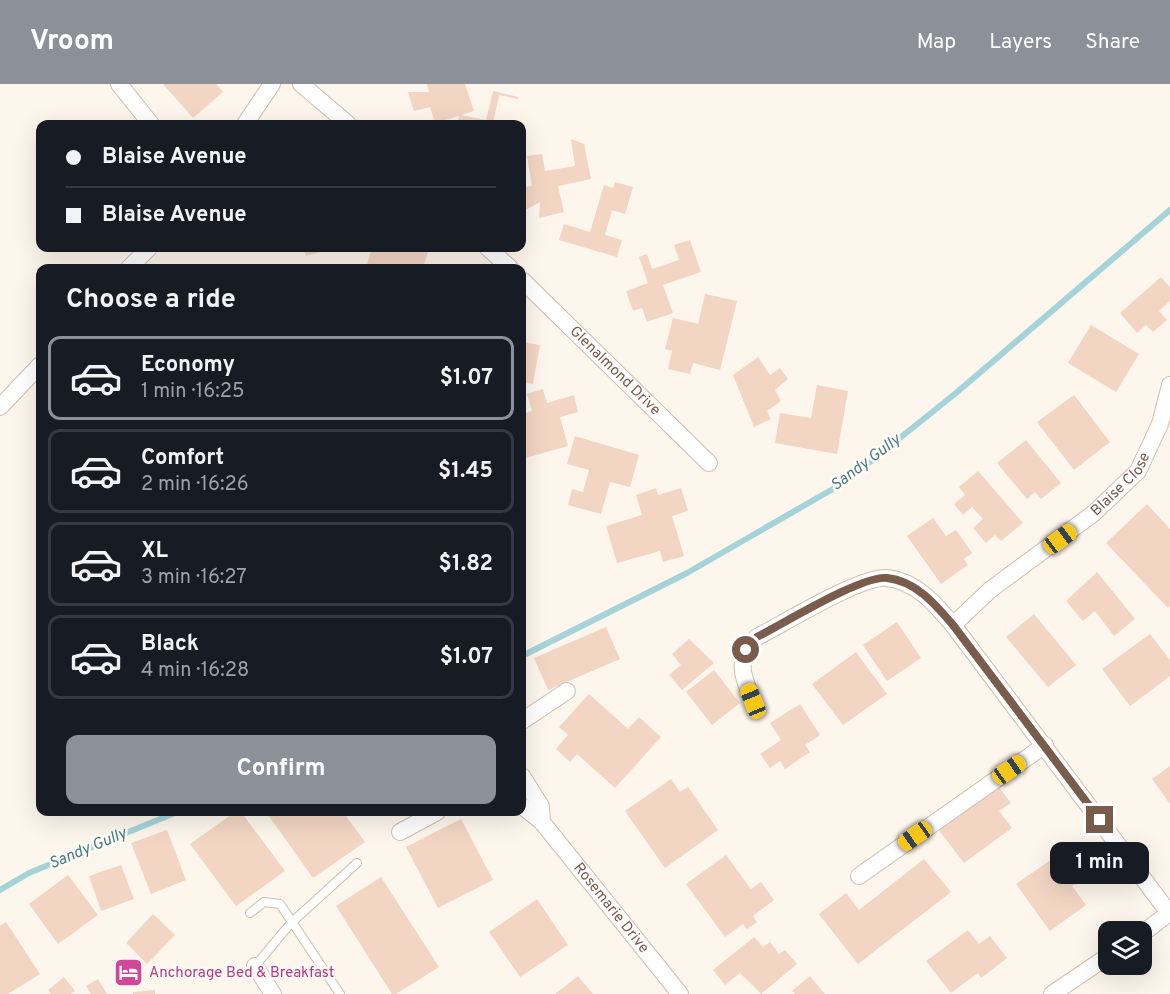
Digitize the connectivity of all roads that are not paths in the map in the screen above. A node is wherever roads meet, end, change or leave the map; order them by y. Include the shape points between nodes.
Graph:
1 (120, 84) edge
2 (272, 84) edge
3 (301, 84) edge
4 (148, 120) edge
5 (248, 120) edge
6 (343, 120) edge
7 (145, 252) edge
8 (492, 252) edge
9 (133, 264) edge
10 (506, 264) edge
11 (526, 284) edge
12 (36, 369) edge
13 (1170, 386) edge
14 (0, 407) edge
15 (709, 463) dead end
16 (953, 625) junction
17 (567, 691) dead end
18 (753, 701) dead end
19 (526, 718) edge
20 (1045, 745) junction
21 (526, 782) edge
22 (526, 809) edge
23 (430, 816) edge
24 (542, 822) junction
25 (400, 832) dead end
26 (357, 863) dead end
27 (859, 876) dead end
28 (250, 913) dead end
29 (1169, 913) edge
30 (291, 923) junction
31 (1152, 926) edge
32 (1098, 963) edge
33 (255, 966) joint
34 (273, 994) edge
35 (340, 994) edge
36 (680, 994) edge
37 (1052, 994) edge

1 - 4 street
2 - 5 street
3 - 6 street
7 - 9 street
8 - 10 street
11 - 15 street, Glenalmond Drive
12 - 14 street
13 - 16 street, Blaise Close via 1160,424 1138,471 1094,513 990,590
16 - 18 street via 926,595 909,586 886,578 864,582 757,637 746,650 742,663
16 - 20 street
17 - 19 street
20 - 27 street
20 - 29 street
21 - 24 street via 541,806
22 - 24 street
23 - 25 street
24 - 36 street, Rosemarie Drive
26 - 30 lane
28 - 30 lane via 264,902 272,902 280,904
29 - 31 street
30 - 33 lane
30 - 35 lane
32 - 37 street
33 - 34 street

